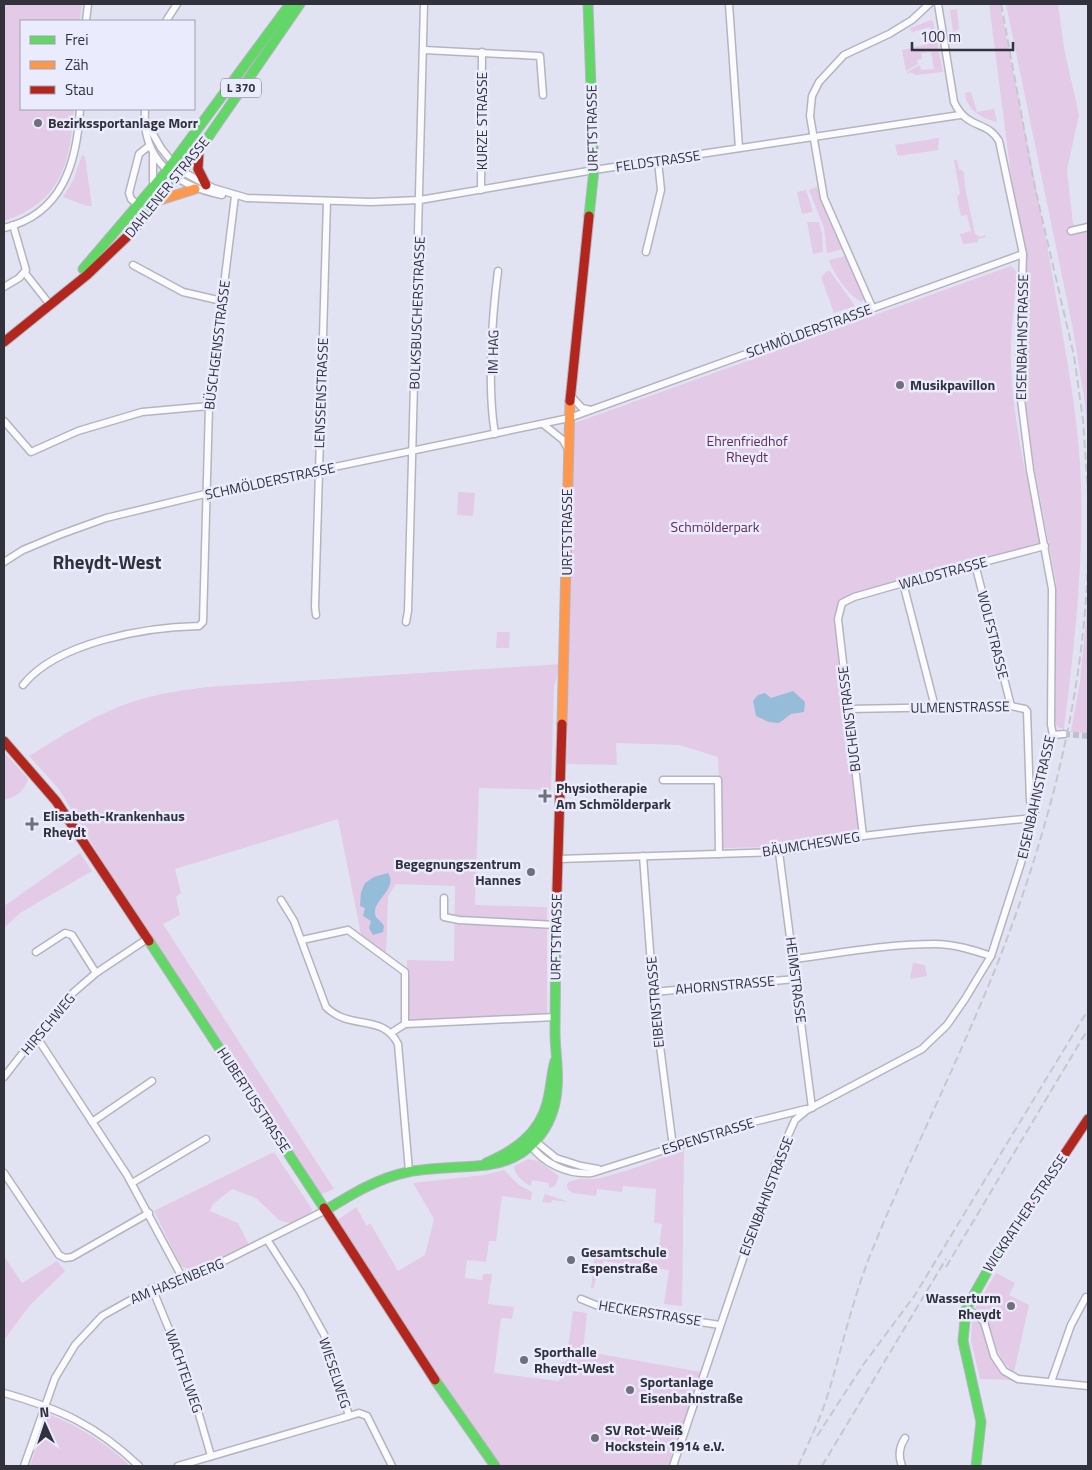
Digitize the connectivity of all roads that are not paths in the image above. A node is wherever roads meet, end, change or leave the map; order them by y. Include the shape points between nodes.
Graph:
1 (88, 4) edge
2 (177, 4) edge
3 (290, 4) edge
4 (300, 4) edge
5 (424, 4) edge
6 (588, 4) edge
7 (729, 4) edge
8 (929, 4) edge
9 (938, 4) edge
10 (86, 20) edge
11 (167, 20) edge
12 (424, 50) junction
13 (482, 52) junction
14 (543, 94) dead end
15 (80, 110) edge
16 (145, 110) edge
17 (960, 115) junction
18 (145, 120) junction
19 (812, 136) junction
20 (739, 148) junction
21 (151, 149) junction
22 (199, 150) junction
23 (658, 161) junction
24 (170, 166) junction
25 (594, 170) junction
26 (180, 175) junction
27 (206, 185) junction
28 (153, 188) junction
29 (195, 189) junction
30 (481, 190) junction
31 (235, 196) junction
32 (420, 200) junction
33 (160, 201) junction
34 (327, 202) junction
35 (138, 206) junction
36 (13, 225) junction
37 (1088, 227) edge
38 (4, 228) edge
39 (1071, 232) dead end
40 (646, 252) dead end
41 (1023, 254) junction
42 (133, 265) dead end
43 (498, 270) dead end
44 (25, 273) junction
45 (4, 287) edge
46 (47, 301) junction
47 (222, 301) junction
48 (872, 307) junction
49 (4, 335) edge
50 (4, 342) edge
51 (570, 395) junction
52 (209, 406) junction
53 (594, 410) junction
54 (569, 418) junction
55 (4, 421) edge
56 (543, 424) junction
57 (495, 434) junction
58 (568, 449) junction
59 (413, 451) junction
60 (319, 472) junction
61 (205, 494) junction
62 (1046, 546) junction
63 (4, 562) edge
64 (975, 564) junction
65 (902, 583) junction
66 (842, 603) joint
67 (316, 615) dead end
68 (406, 622) dead end
69 (23, 685) dead end
70 (1011, 706) junction
71 (935, 707) junction
72 (848, 709) junction
73 (1064, 734) tunnel mouth
74 (1053, 735) junction
75 (4, 741) edge
76 (663, 780) dead end
77 (1035, 815) junction
78 (863, 836) junction
79 (779, 852) junction
80 (719, 854) junction
81 (643, 856) junction
82 (558, 859) junction
83 (444, 898) dead end
84 (281, 900) dead end
85 (556, 925) junction
86 (147, 939) junction
87 (302, 940) junction
88 (36, 952) dead end
89 (991, 956) junction
90 (794, 959) junction
91 (96, 972) junction
92 (796, 979) junction
93 (653, 992) junction
94 (556, 1017) junction
95 (405, 1024) junction
96 (391, 1033) junction
97 (36, 1036) junction
98 (4, 1077) edge
99 (152, 1081) dead end
100 (812, 1108) junction
101 (1088, 1119) edge
102 (92, 1122) junction
103 (206, 1139) dead end
104 (532, 1142) junction
105 (673, 1147) junction
106 (409, 1172) junction
107 (4, 1173) edge
108 (132, 1183) junction
109 (326, 1210) junction
110 (149, 1213) junction
111 (268, 1241) junction
112 (183, 1279) junction
113 (152, 1288) junction
114 (1088, 1298) edge
115 (581, 1299) dead end
116 (966, 1309) junction
117 (720, 1325) junction
118 (1051, 1382) junction
119 (1088, 1386) edge
120 (4, 1393) edge
121 (44, 1404) junction
122 (349, 1416) junction
123 (905, 1438) dead end
124 (211, 1456) junction
125 (24, 1466) edge
126 (139, 1466) edge
127 (178, 1466) edge
128 (392, 1466) edge
129 (495, 1466) edge
130 (673, 1466) edge
131 (902, 1466) edge
132 (976, 1466) edge

1 - 10 street
2 - 11 street
3 - 24 main road, DAHLENER STRASSE / L 370
4 - 22 main road, DAHLENER STRASSE / L 370
5 - 12 street, BOLKSBUSCHERSTRASSE
6 - 25 main road, URFTSTRASSE
7 - 20 street
8 - 19 street via 912,20 889,34 844,55 819,82 812,96
9 - 17 street via 954,102
12 - 13 street, KURZE STRASSE
12 - 32 street, BOLKSBUSCHERSTRASSE
13 - 14 street, KURZE STRASSE via 540,56
13 - 30 street, KURZE STRASSE
15 - 36 street via 76,150 66,179 46,206
16 - 18 street
17 - 19 street, FELDSTRASSE
17 - 41 street, EISENBAHNSTRASSE via 994,132 999,141
18 - 21 street
18 - 24 street
19 - 20 street, FELDSTRASSE
19 - 48 street via 824,198
20 - 23 street, FELDSTRASSE
21 - 24 street
21 - 28 street, DAHLENER STRASSE
21 - 35 street, DAHLENER STRASSE via 139,154 129,193
22 - 26 main road, DAHLENER STRASSE / L 370
22 - 27 main road via 198,169
23 - 25 street, FELDSTRASSE
23 - 40 street via 661,190
24 - 26 street
24 - 28 main road, DAHLENER STRASSE / L 370
25 - 30 street, FELDSTRASSE
25 - 51 main road, URFTSTRASSE
26 - 27 street, FELDSTRASSE
26 - 29 street, FELDSTRASSE
26 - 33 main road, DAHLENER STRASSE / L 370
27 - 31 street, FELDSTRASSE
28 - 35 main road, DAHLENER STRASSE / L 370
29 - 31 street, FELDSTRASSE
29 - 33 main road
30 - 32 street, FELDSTRASSE
31 - 34 street, FELDSTRASSE
31 - 47 street, BÜSCHGENSSTRASSE
32 - 34 street, FELDSTRASSE
32 - 59 street, BOLKSBUSCHERSTRASSE
33 - 50 main road, DAHLENER STRASSE / L 370 via 102,260
34 - 60 street, LENSSENSTRASSE
35 - 46 main road, DAHLENER STRASSE / L 370 via 81,271
36 - 38 street
36 - 44 street
37 - 39 street
41 - 48 street, SCHMÖLDERSTRASSE
41 - 62 street, EISENBAHNSTRASSE via 1019,384 1030,470
42 - 47 street via 183,292
43 - 57 street, IM HAG via 493,314 492,413
44 - 45 street
44 - 46 street
46 - 49 main road, DAHLENER STRASSE / L 370
47 - 52 street, BÜSCHGENSSTRASSE
48 - 53 street, SCHMÖLDERSTRASSE
51 - 53 street via 582,408
51 - 54 main road, URFTSTRASSE
52 - 55 street via 142,412 78,431 31,452
52 - 61 street, BÜSCHGENSSTRASSE
53 - 54 street, SCHMÖLDERSTRASSE
54 - 56 street, SCHMÖLDERSTRASSE
54 - 58 main road, URFTSTRASSE
56 - 57 street, SCHMÖLDERSTRASSE
56 - 58 street via 563,440
57 - 59 street, SCHMÖLDERSTRASSE
58 - 82 main road, URFTSTRASSE
59 - 60 street, SCHMÖLDERSTRASSE
59 - 68 street, BOLKSBUSCHERSTRASSE
60 - 61 street, SCHMÖLDERSTRASSE
60 - 67 street, LENSSENSTRASSE
61 - 63 street, SCHMÖLDERSTRASSE via 106,518 23,550
61 - 69 street, BÜSCHGENSSTRASSE via 203,622 199,626 143,630 84,646 30,676
62 - 64 street, WALDSTRASSE
62 - 74 street, EISENBAHNSTRASSE via 1052,589
64 - 65 street, WALDSTRASSE
64 - 70 street, WOLFSTRASSE
65 - 66 street, WALDSTRASSE
65 - 71 street
66 - 72 street, BUCHENSTRASSE via 838,619
70 - 71 street, ULMENSTRASSE
70 - 77 street, ULMENSTRASSE via 1020,706 1027,711 1030,801
71 - 72 street, ULMENSTRASSE
72 - 78 street, BUCHENSTRASSE
73 - 74 street
74 - 77 street, EISENBAHNSTRASSE via 1048,744
75 - 86 main road, HUBERTUSSTRASSE via 56,800
76 - 80 street via 718,780
77 - 78 street, BÄUMCHESWEG
77 - 89 street, EISENBAHNSTRASSE
78 - 79 street, BÄUMCHESWEG
79 - 80 street, BÄUMCHESWEG
79 - 90 street, HEIMSTRASSE
80 - 81 street, BÄUMCHESWEG
81 - 82 street, BÄUMCHESWEG
81 - 93 street, EIBENSTRASSE
82 - 85 main road, URFTSTRASSE
83 - 85 street via 444,917
84 - 87 street
85 - 94 main road, URFTSTRASSE
86 - 91 street, HIRSCHWEG
86 - 109 main road, HUBERTUSSTRASSE
87 - 95 street via 348,930 405,972
87 - 96 street via 326,1007 336,1017 376,1024
88 - 91 street via 65,934 72,935
89 - 90 street via 936,944
89 - 100 street, EISENBAHNSTRASSE via 966,999 935,1039
90 - 92 street, HEIMSTRASSE
91 - 97 street, HIRSCHWEG
92 - 93 street, AHORNSTRASSE
92 - 100 street, HEIMSTRASSE
93 - 105 street, EIBENSTRASSE
94 - 95 street
94 - 104 main road, URFTSTRASSE via 555,1061 546,1107
95 - 96 street
96 - 106 street via 399,1051
97 - 98 street, HIRSCHWEG
97 - 102 street
99 - 102 street
100 - 105 street, ESPENSTRASSE
100 - 117 street, EISENBAHNSTRASSE via 795,1120 774,1167
101 - 116 main road, WICKRATHER STRASSE via 989,1268
102 - 108 street
103 - 108 street
104 - 105 street, ESPENSTRASSE via 552,1163 571,1172 592,1173
104 - 106 main road, URFTSTRASSE via 515,1158 500,1164
106 - 109 main road, URFTSTRASSE via 375,1183
107 - 110 street via 59,1255 65,1258
108 - 110 street
109 - 111 street, AM HASENBERG
109 - 129 main road, HUBERTUSSTRASSE
110 - 112 street
111 - 112 street, AM HASENBERG
111 - 122 street, WIESELWEG via 326,1338
112 - 113 street, AM HASENBERG
113 - 121 street, AM HASENBERG via 110,1310 74,1345
113 - 124 street, WACHTELWEG via 187,1373
114 - 118 street via 1071,1325
115 - 117 street, HECKERSTRASSE via 601,1307
116 - 118 street via 984,1322 994,1356 1004,1371 1018,1379
116 - 132 main road via 964,1342 981,1422
117 - 130 street, EISENBAHNSTRASSE
118 - 119 street
120 - 121 street
121 - 125 street, AM HASENBERG
121 - 126 street via 101,1433
122 - 124 street
122 - 128 street, WIESELWEG via 359,1413 367,1416
123 - 131 street via 900,1445
124 - 127 street

